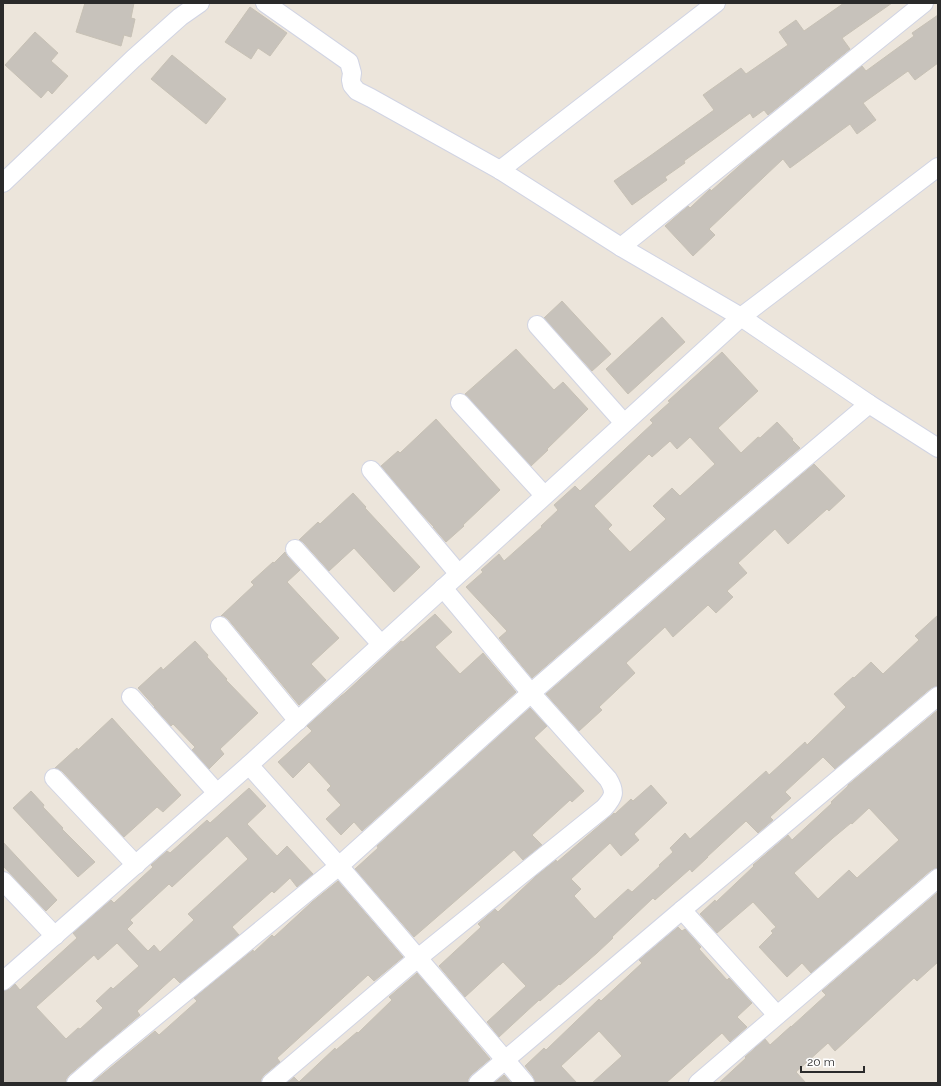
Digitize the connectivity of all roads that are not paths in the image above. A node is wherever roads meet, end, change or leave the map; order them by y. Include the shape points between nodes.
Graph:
1 (200, 3) edge
2 (265, 3) edge
3 (716, 3) edge
4 (924, 3) edge
5 (938, 167) edge
6 (500, 170) junction
7 (3, 183) edge
8 (620, 248) junction
9 (741, 317) junction
10 (537, 325) dead end
11 (460, 403) dead end
12 (869, 404) junction
13 (624, 423) junction
14 (938, 448) edge
15 (371, 470) dead end
16 (544, 496) junction
17 (295, 549) dead end
18 (458, 573) junction
19 (443, 588) junction
20 (220, 626) dead end
21 (381, 644) junction
22 (531, 693) junction
23 (938, 696) edge
24 (131, 697) dead end
25 (298, 721) junction
26 (249, 765) junction
27 (54, 778) dead end
28 (217, 793) junction
29 (136, 865) junction
30 (340, 866) junction
31 (938, 878) edge
32 (3, 881) edge
33 (682, 910) junction
34 (55, 936) junction
35 (418, 958) junction
36 (3, 981) edge
37 (778, 1015) junction
38 (506, 1060) junction
39 (76, 1083) edge
40 (271, 1083) edge
41 (478, 1083) edge
42 (525, 1083) edge
43 (698, 1083) edge

1 - 7 street via 180,17 133,59
2 - 6 street via 349,62 352,85 357,91
3 - 6 street
4 - 8 street
5 - 9 street
6 - 8 street
8 - 9 street
9 - 12 street
9 - 13 street
10 - 13 street
11 - 16 street
12 - 14 street
12 - 22 street
13 - 16 street
15 - 18 street
16 - 18 street
17 - 21 street
18 - 19 street
19 - 21 street
19 - 22 street
20 - 25 street
21 - 25 street
22 - 30 street
22 - 35 street via 608,779 613,786 613,795 604,808
23 - 33 street
24 - 28 street
25 - 26 street
26 - 28 street
26 - 30 street
27 - 29 street
28 - 29 street
29 - 34 street
30 - 35 street
30 - 39 street
31 - 37 street
32 - 34 street
33 - 37 street
33 - 38 street
34 - 36 street
35 - 38 street
35 - 40 street
37 - 43 street
38 - 41 street
38 - 42 street

